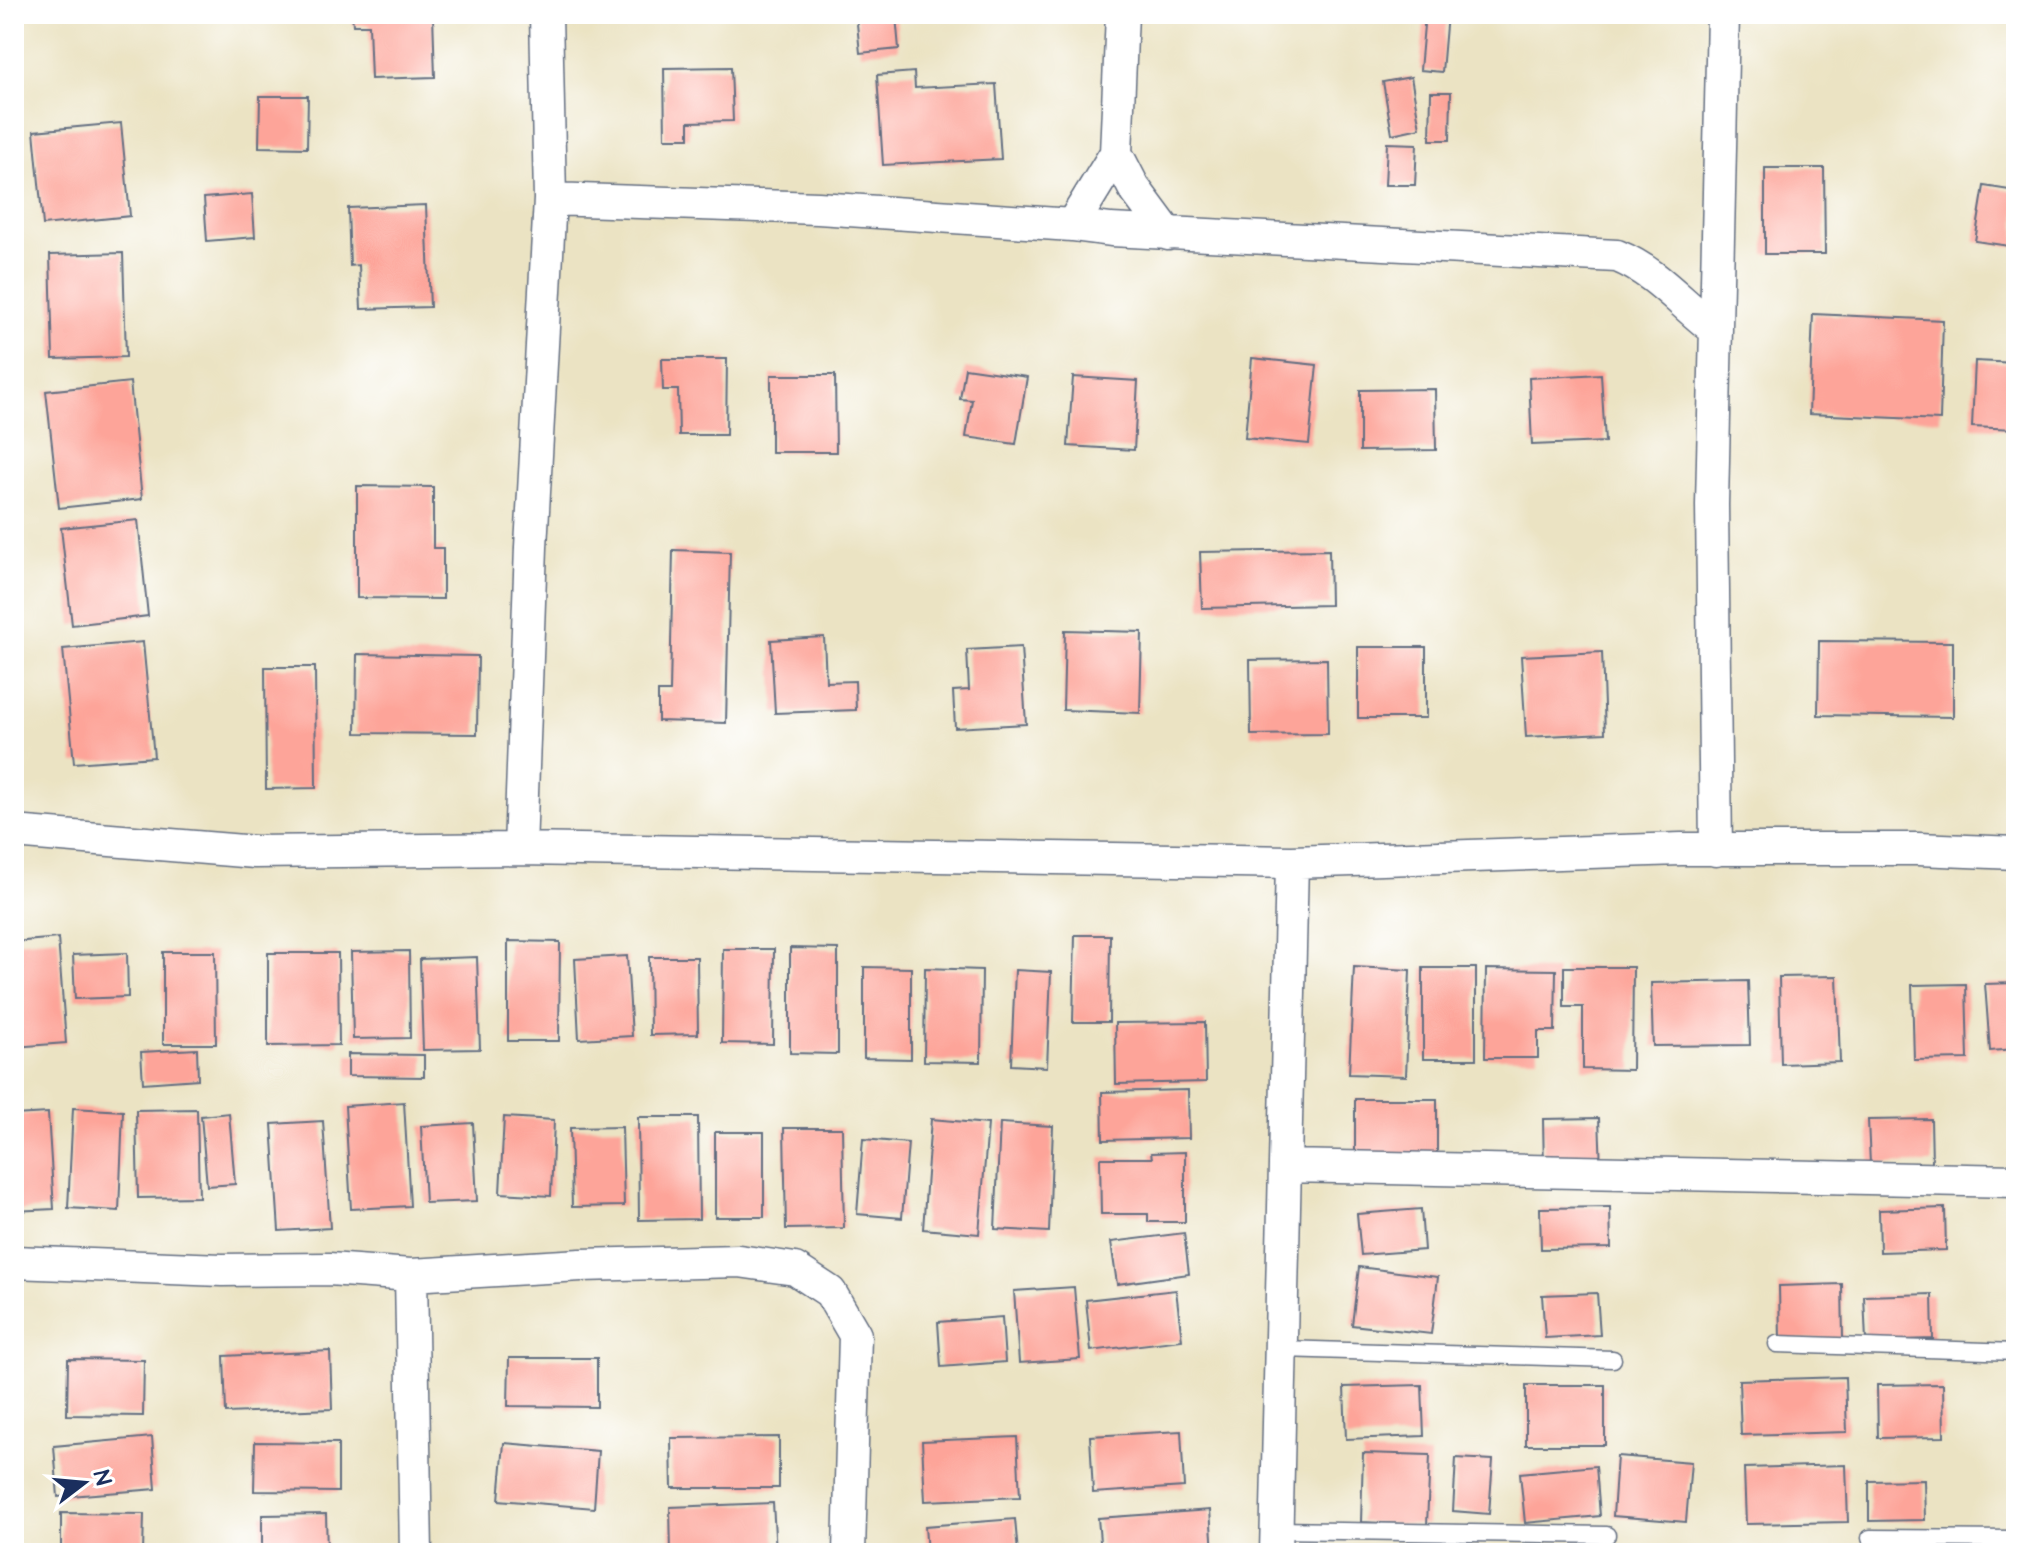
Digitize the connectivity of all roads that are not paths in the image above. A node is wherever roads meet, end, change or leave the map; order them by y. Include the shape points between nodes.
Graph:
1 (546, 14) edge
2 (1122, 14) edge
3 (1723, 14) edge
4 (1116, 153) junction
5 (550, 199) junction
6 (1072, 225) junction
7 (1168, 234) junction
8 (1716, 330) junction
9 (14, 832) edge
10 (520, 849) junction
11 (1716, 850) junction
12 (2016, 853) edge
13 (1292, 862) junction
14 (1287, 1166) junction
15 (2016, 1181) edge
16 (14, 1262) edge
17 (411, 1275) junction
18 (1777, 1344) dead end
19 (1282, 1349) junction
20 (2016, 1352) edge
21 (1613, 1359) dead end
22 (1607, 1535) dead end
23 (1870, 1538) dead end
24 (2016, 1539) edge
25 (1276, 1542) edge
26 (416, 1553) edge
27 (849, 1553) edge

1 - 5 street
2 - 4 street
3 - 8 street
4 - 6 street
4 - 7 street
5 - 6 street via 818,208
5 - 10 street
6 - 7 street
7 - 8 street via 1617,256 1639,264
8 - 11 street
9 - 10 street via 255,852
10 - 13 street
11 - 12 street
11 - 13 street
13 - 14 street
14 - 15 street
14 - 19 street
16 - 17 street
17 - 26 street
17 - 27 street via 724,1262 795,1269 830,1292 855,1335
18 - 20 lane
19 - 21 lane
19 - 25 street
22 - 25 lane
23 - 24 lane

